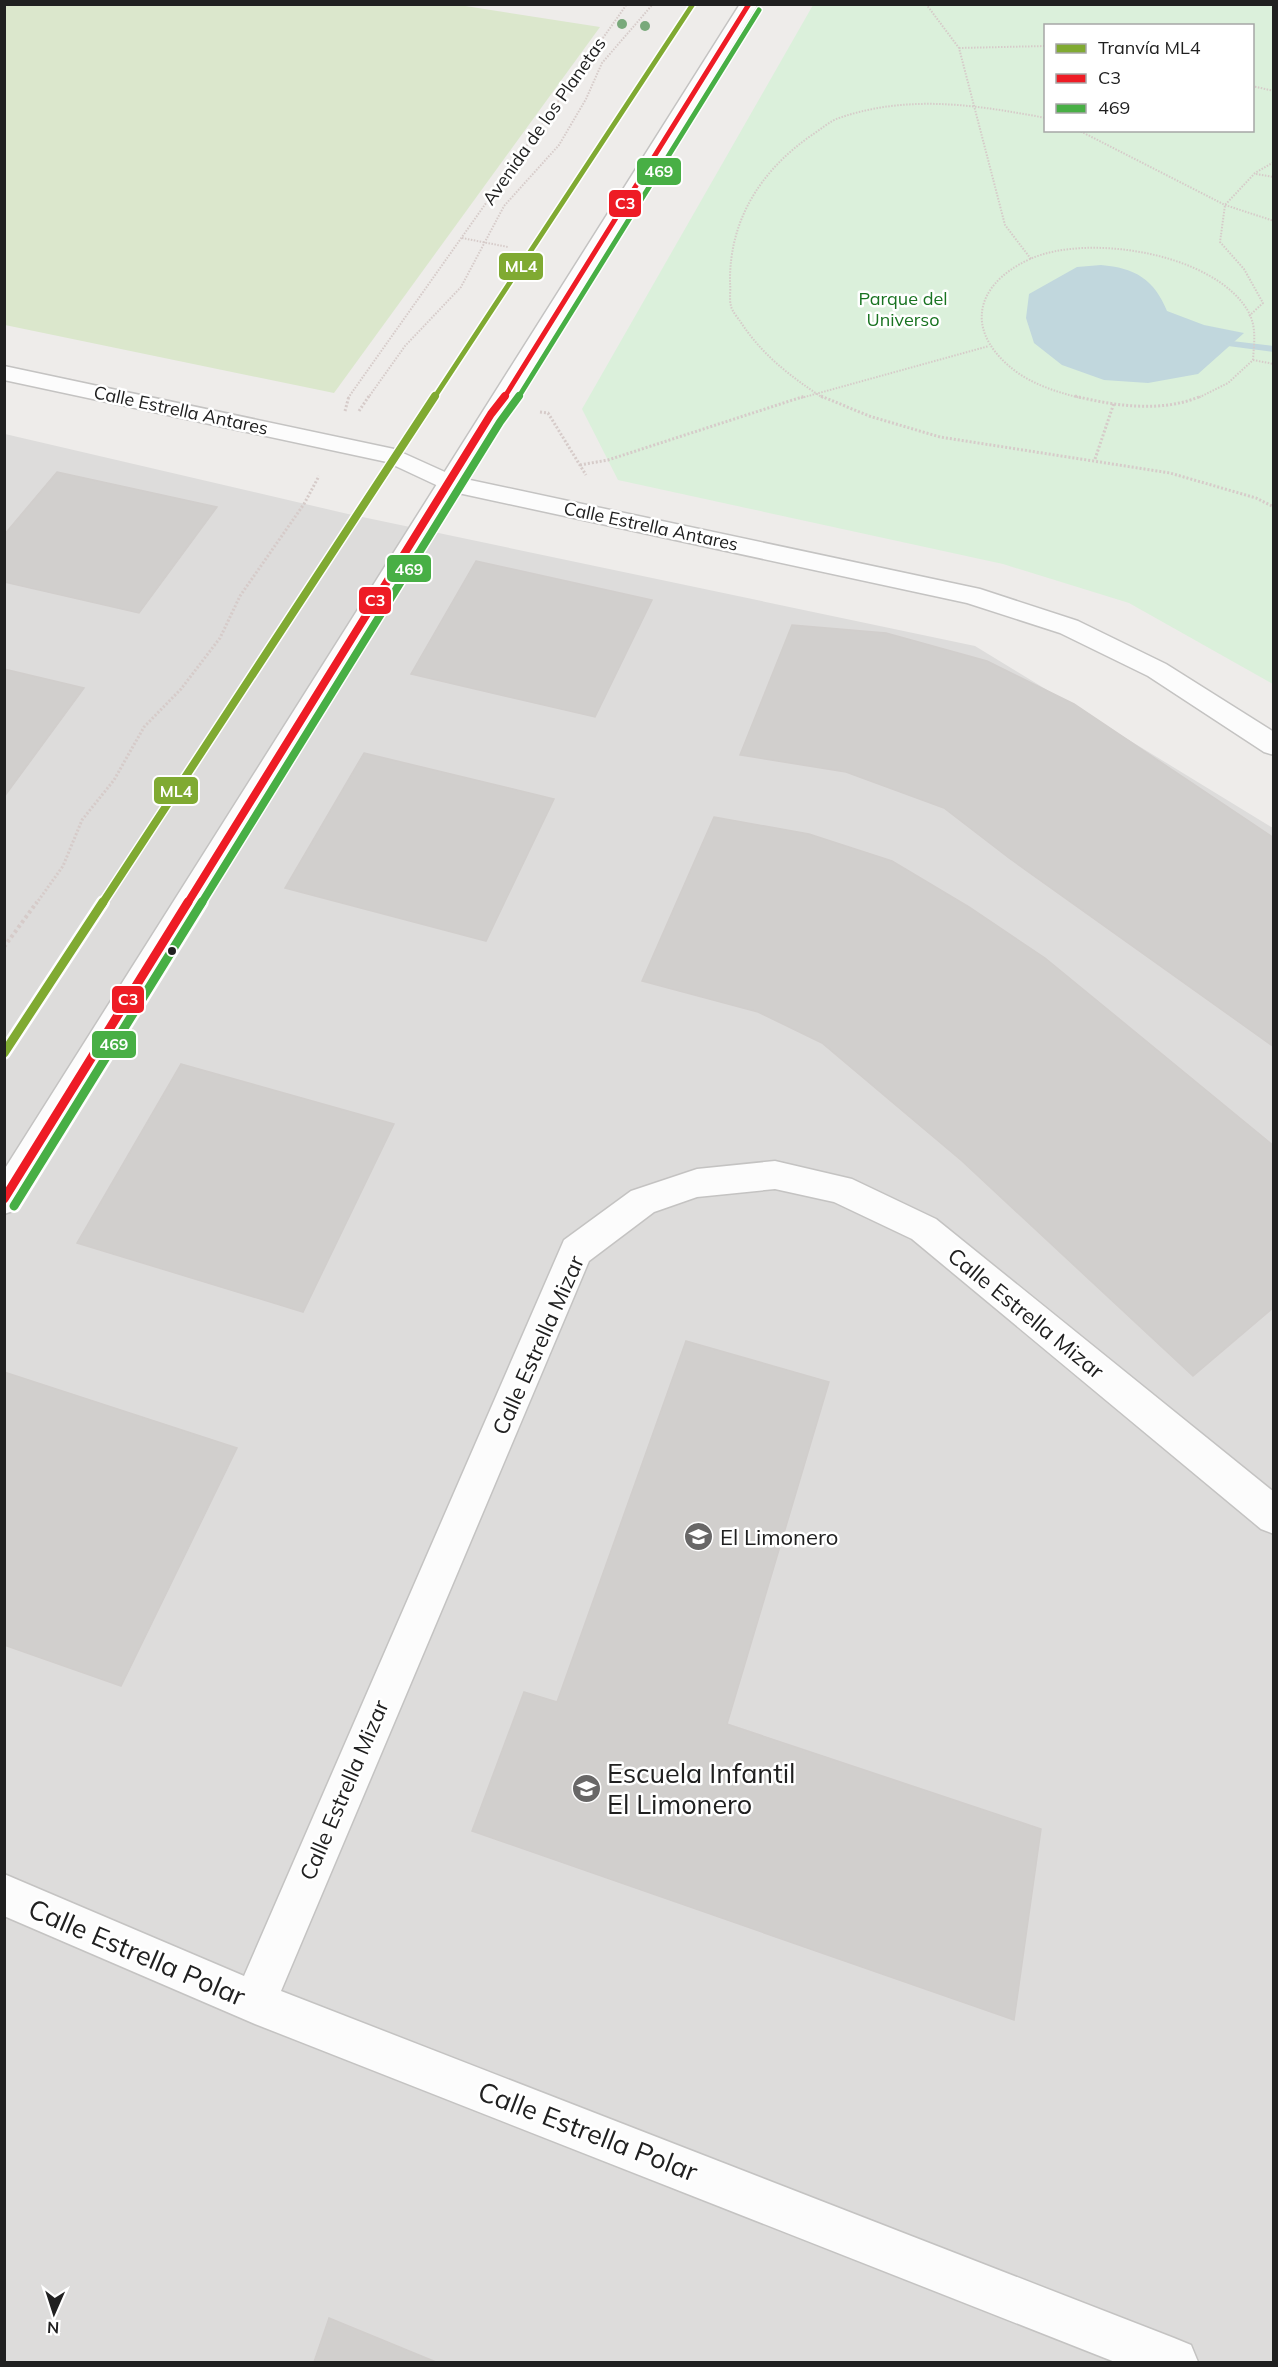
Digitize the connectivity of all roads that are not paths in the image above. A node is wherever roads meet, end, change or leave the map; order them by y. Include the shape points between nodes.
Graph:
1 (749, 4) edge
2 (4, 373) edge
3 (449, 483) junction
4 (1274, 745) edge
5 (4, 1200) edge
6 (1274, 1516) edge
7 (4, 1895) edge
8 (255, 2002) junction
9 (1174, 2362) edge

1 - 3 street
2 - 3 street, Calle Estrella Antares via 394,456
3 - 4 street, Calle Estrella Antares via 971,596 1068,627 1157,670
3 - 5 street
6 - 8 street, Calle Estrella Mizar via 924,1228 840,1189 776,1175 697,1183 643,1201 576,1251
7 - 8 street, Calle Estrella Polar
8 - 9 street, Calle Estrella Polar

